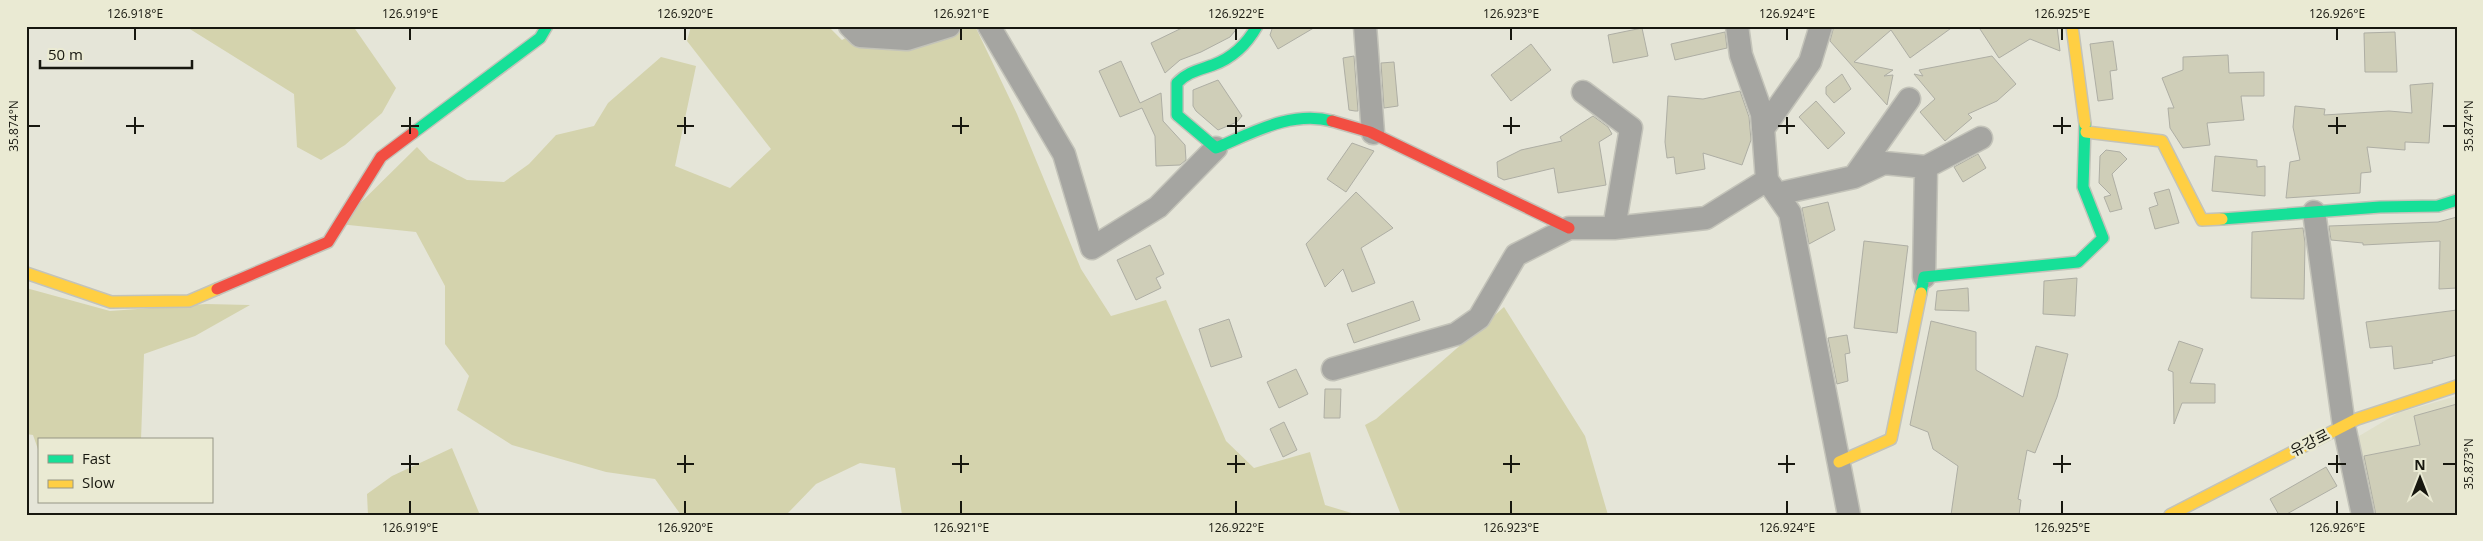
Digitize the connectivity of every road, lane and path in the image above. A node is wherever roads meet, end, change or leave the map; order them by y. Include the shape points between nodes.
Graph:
1 (547, 26) edge
2 (850, 26) edge
3 (949, 26) edge
4 (988, 26) edge
5 (1257, 26) edge
6 (1365, 26) edge
7 (1737, 26) edge
8 (1821, 26) edge
9 (2072, 26) edge
10 (1583, 92) dead end
11 (1909, 98) dead end
12 (1763, 129) junction
13 (2086, 132) junction
14 (1373, 133) junction
15 (1981, 138) dead end
16 (1216, 148) junction
17 (1926, 168) junction
18 (1854, 177) junction
19 (1772, 187) junction
20 (2457, 200) edge
21 (2314, 212) junction
22 (1569, 228) junction
23 (1614, 228) junction
24 (26, 274) edge
25 (1924, 277) junction
26 (1333, 369) dead end
27 (2457, 386) edge
28 (2344, 426) junction
29 (1839, 462) junction
30 (1849, 515) edge
31 (2170, 515) edge
32 (2363, 515) edge

1 - 24 street via 540,38 381,157 328,242 189,301 111,302
2 - 3 street via 860,36 907,39
4 - 16 street via 1064,154 1092,248 1158,207
5 - 16 street via 1240,51 1209,66 1187,72 1177,83 1177,115
6 - 14 street
7 - 12 street via 1741,55 1762,114
8 - 12 street via 1810,62
9 - 13 street
10 - 23 street via 1631,128
11 - 18 street
12 - 19 street
13 - 21 street via 2162,141 2202,220
13 - 25 street via 2083,187 2102,238 2078,262
14 - 16 street via 1317,118 1279,122
14 - 22 street
15 - 17 street
17 - 18 street via 1884,163
17 - 25 street
18 - 19 street
19 - 23 street via 1706,218
19 - 29 street via 1790,213
20 - 21 street via 2438,206
21 - 28 street
22 - 23 street
22 - 26 street via 1516,255 1478,318 1456,334
25 - 29 street via 1891,439
27 - 28 street, 유강로
28 - 31 street, 유강로
28 - 32 street
29 - 30 street

